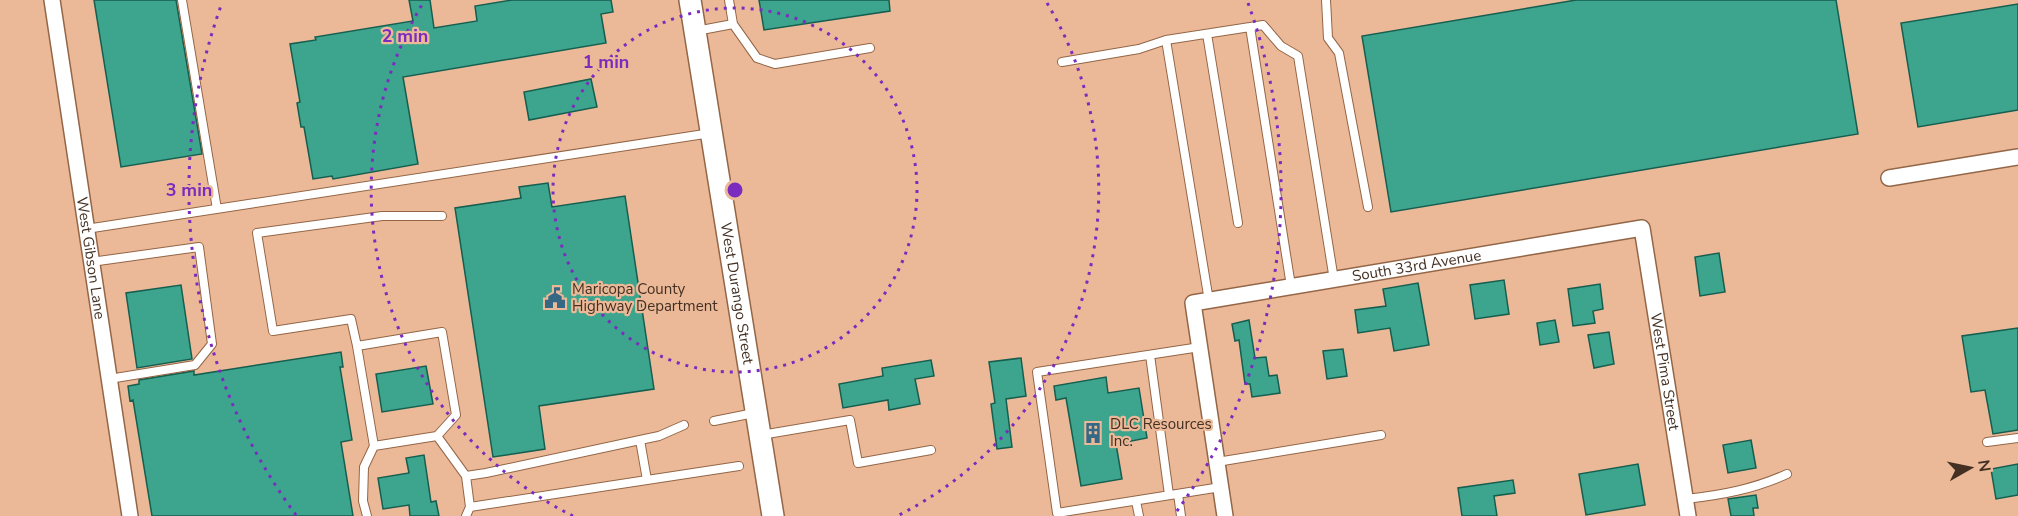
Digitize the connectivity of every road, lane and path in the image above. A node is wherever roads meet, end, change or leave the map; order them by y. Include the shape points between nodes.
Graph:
1 (52, 0) edge
2 (182, 0) edge
3 (690, 0) edge
4 (729, 0) edge
5 (1326, 0) edge
6 (732, 24) junction
7 (1250, 27) junction
8 (695, 31) junction
9 (1207, 34) junction
10 (1166, 40) junction
11 (870, 48) dead end
12 (1062, 62) dead end
13 (711, 133) junction
14 (2018, 157) edge
15 (1889, 178) dead end
16 (1368, 207) dead end
17 (217, 209) junction
18 (442, 216) dead end
19 (1238, 223) dead end
20 (1642, 228) joint
21 (87, 229) junction
22 (92, 262) junction
23 (1334, 280) junction
24 (1291, 286) junction
25 (1209, 301) junction
26 (357, 346) junction
27 (1200, 347) junction
28 (1150, 355) junction
29 (109, 379) junction
30 (756, 413) junction
31 (714, 421) dead end
32 (684, 425) dead end
33 (1381, 435) dead end
34 (437, 436) junction
35 (760, 436) junction
36 (2018, 438) edge
37 (640, 440) junction
38 (1987, 442) dead end
39 (374, 446) junction
40 (931, 450) dead end
41 (1217, 462) junction
42 (739, 466) dead end
43 (1787, 474) dead end
44 (466, 476) junction
45 (647, 480) junction
46 (1221, 487) junction
47 (1178, 494) junction
48 (1169, 495) junction
49 (1686, 499) junction
50 (1136, 501) junction
51 (470, 507) junction
52 (130, 516) edge
53 (367, 516) edge
54 (466, 516) edge
55 (773, 516) edge
56 (1139, 516) edge
57 (1181, 516) edge
58 (1226, 516) edge
59 (1688, 516) edge

1 - 21 street, West Gibson Lane
2 - 17 lane
3 - 8 street, West Durango Street
4 - 6 lane
5 - 16 lane via 1328,38 1339,52
6 - 8 lane
6 - 11 lane via 757,58 775,64
7 - 9 lane
7 - 23 lane via 1263,25 1281,46 1298,56
7 - 24 lane
8 - 13 street, West Durango Street
9 - 10 lane
9 - 19 lane
10 - 12 lane via 1139,49
10 - 25 lane
13 - 17 lane
13 - 30 street, West Durango Street
14 - 15 street
17 - 21 lane
18 - 26 lane via 382,216 257,233 273,331 351,319
20 - 23 street, South 33rd Avenue
20 - 49 street, West Pima Street
21 - 22 street, West Gibson Lane
22 - 29 street, West Gibson Lane
22 - 29 lane via 199,247 212,344 195,365
23 - 24 street, South 33rd Avenue
24 - 25 street, South 33rd Avenue
25 - 27 street, South 33rd Avenue via 1193,303
26 - 34 lane via 442,332 456,415
26 - 39 lane
27 - 28 lane
27 - 41 street
28 - 48 lane
28 - 50 lane via 1036,372 1057,513
29 - 52 street, West Gibson Lane
30 - 31 lane
30 - 35 street, West Durango Street
32 - 37 lane
33 - 41 lane
34 - 39 lane
34 - 44 lane
35 - 40 lane via 850,420 858,463
35 - 55 street, West Durango Street
36 - 38 lane
37 - 44 lane
37 - 45 lane
39 - 53 lane via 364,467 363,501
41 - 46 street
42 - 45 lane
43 - 49 lane via 1762,485
44 - 51 lane
45 - 51 lane
46 - 47 lane
46 - 58 street
47 - 48 lane
47 - 57 lane
48 - 50 lane
49 - 59 street, West Pima Street
50 - 56 lane
51 - 54 lane

